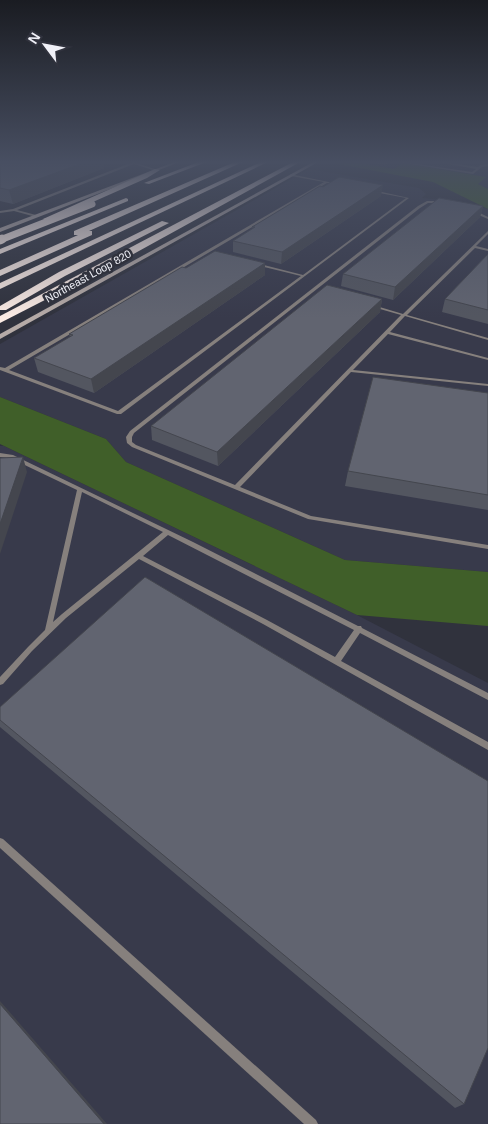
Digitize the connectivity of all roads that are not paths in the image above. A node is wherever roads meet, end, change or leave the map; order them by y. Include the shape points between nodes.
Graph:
1 (26, 213) edge
2 (42, 213) edge
3 (60, 213) edge
4 (69, 213) edge
5 (94, 213) edge
6 (121, 213) edge
7 (132, 213) edge
8 (144, 213) edge
9 (157, 213) edge
10 (157, 213) edge
11 (183, 213) edge
12 (202, 213) edge
13 (222, 213) edge
14 (273, 213) edge
15 (387, 213) edge
16 (411, 213) edge
17 (35, 216) junction
18 (0, 230) edge
19 (488, 232) edge
20 (0, 242) edge
21 (474, 247) junction
22 (488, 250) edge
23 (0, 252) edge
24 (207, 252) junction
25 (217, 254) edge
26 (143, 257) junction
27 (256, 264) edge
28 (0, 265) edge
29 (0, 273) edge
30 (304, 276) junction
31 (0, 280) edge
32 (0, 286) edge
33 (314, 290) junction
34 (323, 292) edge
35 (0, 293) edge
36 (366, 303) edge
37 (0, 310) edge
38 (404, 315) junction
39 (0, 320) edge
40 (0, 330) edge
41 (388, 333) junction
42 (0, 337) edge
43 (488, 339) edge
44 (488, 359) edge
45 (0, 368) edge
46 (6, 370) junction
47 (351, 371) junction
48 (488, 385) edge
49 (0, 455) edge
50 (236, 488) junction
51 (80, 489) junction
52 (166, 532) junction
53 (488, 547) edge
54 (138, 556) junction
55 (358, 628) junction
56 (48, 631) junction
57 (336, 662) junction
58 (0, 682) edge
59 (488, 697) edge
60 (488, 746) edge
61 (0, 842) edge
62 (312, 1124) edge

1 - 17 lane
2 - 17 main road
3 - 20 highway
4 - 20 highway, bridge
5 - 23 highway
6 - 28 highway
7 - 29 highway
8 - 31 highway
9 - 32 highway
10 - 35 highway
11 - 37 highway via 62,274
12 - 39 highway
13 - 26 main road, Northeast Loop 820
14 - 24 lane
15 - 30 lane
16 - 33 lane
17 - 18 main road
19 - 21 lane
21 - 22 lane
21 - 38 lane
24 - 25 lane
24 - 46 lane
26 - 40 highway
26 - 42 main road, Northeast Loop 820
27 - 30 lane
30 - 46 lane via 119,413
33 - 34 lane
33 - 50 lane via 129,437 134,446
36 - 38 lane
38 - 41 lane
38 - 43 lane
41 - 44 lane
41 - 47 lane
45 - 46 lane
47 - 48 lane
47 - 50 lane
49 - 51 lane via 11,456
50 - 53 lane via 310,518
51 - 52 lane
51 - 56 lane
52 - 54 lane
52 - 55 lane
54 - 56 lane
54 - 57 lane
55 - 57 lane
55 - 59 lane
56 - 58 lane
57 - 60 lane
61 - 62 lane

